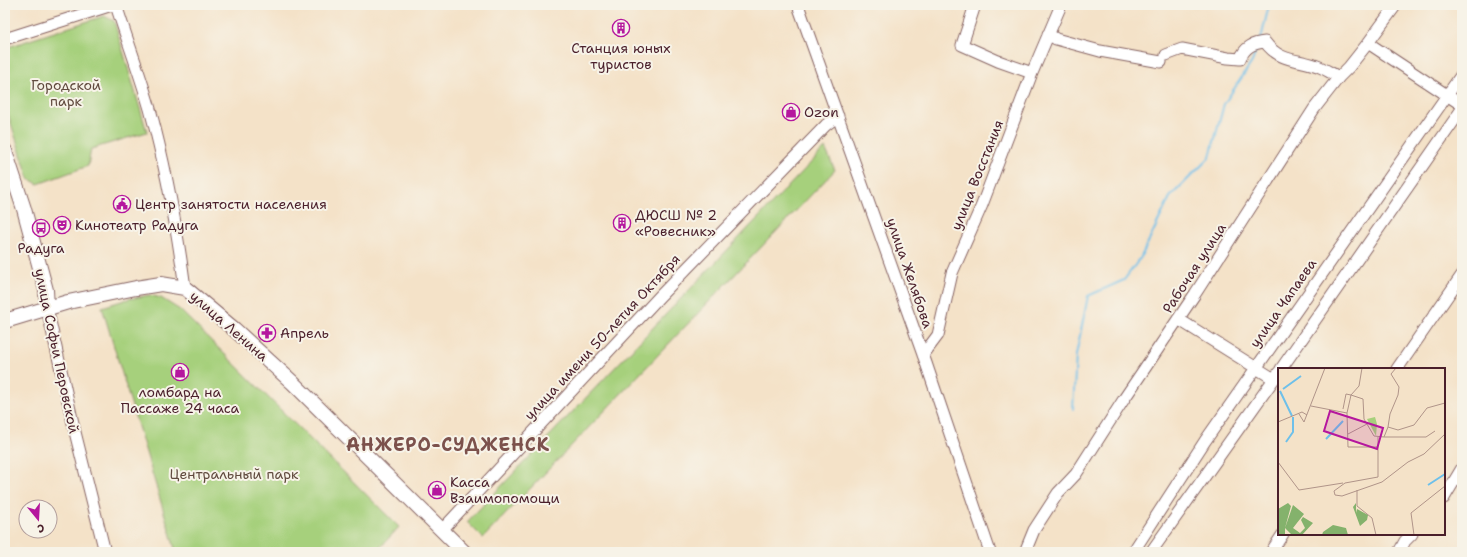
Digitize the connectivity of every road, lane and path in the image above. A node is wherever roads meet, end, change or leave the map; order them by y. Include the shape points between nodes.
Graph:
1 (112, 5) edge
2 (116, 5) edge
3 (798, 5) edge
4 (975, 5) edge
5 (1061, 5) edge
6 (1396, 5) edge
7 (1048, 34) junction
8 (5, 38) edge
9 (1368, 42) junction
10 (1032, 73) junction
11 (1462, 74) edge
12 (1339, 77) junction
13 (1448, 95) junction
14 (1462, 106) edge
15 (1462, 109) edge
16 (838, 116) junction
17 (5, 151) edge
18 (1462, 275) edge
19 (185, 288) junction
20 (47, 308) junction
21 (1178, 319) junction
22 (5, 320) edge
23 (923, 355) junction
24 (1256, 368) junction
25 (1282, 368) edge
26 (1398, 368) edge
27 (1277, 376) edge
28 (1462, 468) edge
29 (1445, 496) edge
30 (442, 530) junction
31 (1282, 535) edge
32 (1411, 535) edge
33 (105, 552) edge
34 (464, 552) edge
35 (990, 552) edge
36 (1025, 552) edge
37 (1133, 552) edge
38 (1151, 552) edge
39 (1271, 552) edge
40 (1399, 552) edge

1 - 8 street
2 - 19 street, улица Ленина via 150,109 164,165
3 - 16 street, улица Желябова
4 - 10 street via 962,45
5 - 7 street, улица Восстания
6 - 9 street, Рабочая улица
7 - 10 street, улица Восстания
7 - 12 street via 1056,39 1100,51 1164,58 1182,49 1240,59 1243,51 1255,43 1265,42 1272,51 1294,61 1321,67
9 - 12 street, Рабочая улица
9 - 13 street
10 - 23 street, улица Восстания via 982,205 952,273 938,335
11 - 13 street, улица Чапаева
12 - 21 street, Рабочая улица via 1314,109
13 - 14 street
13 - 24 street, улица Чапаева
15 - 25 street
16 - 23 street, улица Желябова
16 - 30 street, улица имени 50-летия Октября via 826,125 660,296
17 - 20 main road, улица Софьи Перовской via 46,290
18 - 26 street
19 - 20 main road via 160,284
19 - 30 main road, улица Ленина via 292,382
20 - 22 main road
20 - 33 street, улица Софьи Перовской
21 - 24 street
21 - 36 street, Рабочая улица via 1076,474 1058,493 1034,530
23 - 35 street, улица Желябова
24 - 27 street
24 - 37 street, улица Чапаева
27 - 38 street
28 - 29 street
30 - 34 main road, улица Ленина
31 - 39 street
32 - 40 street

